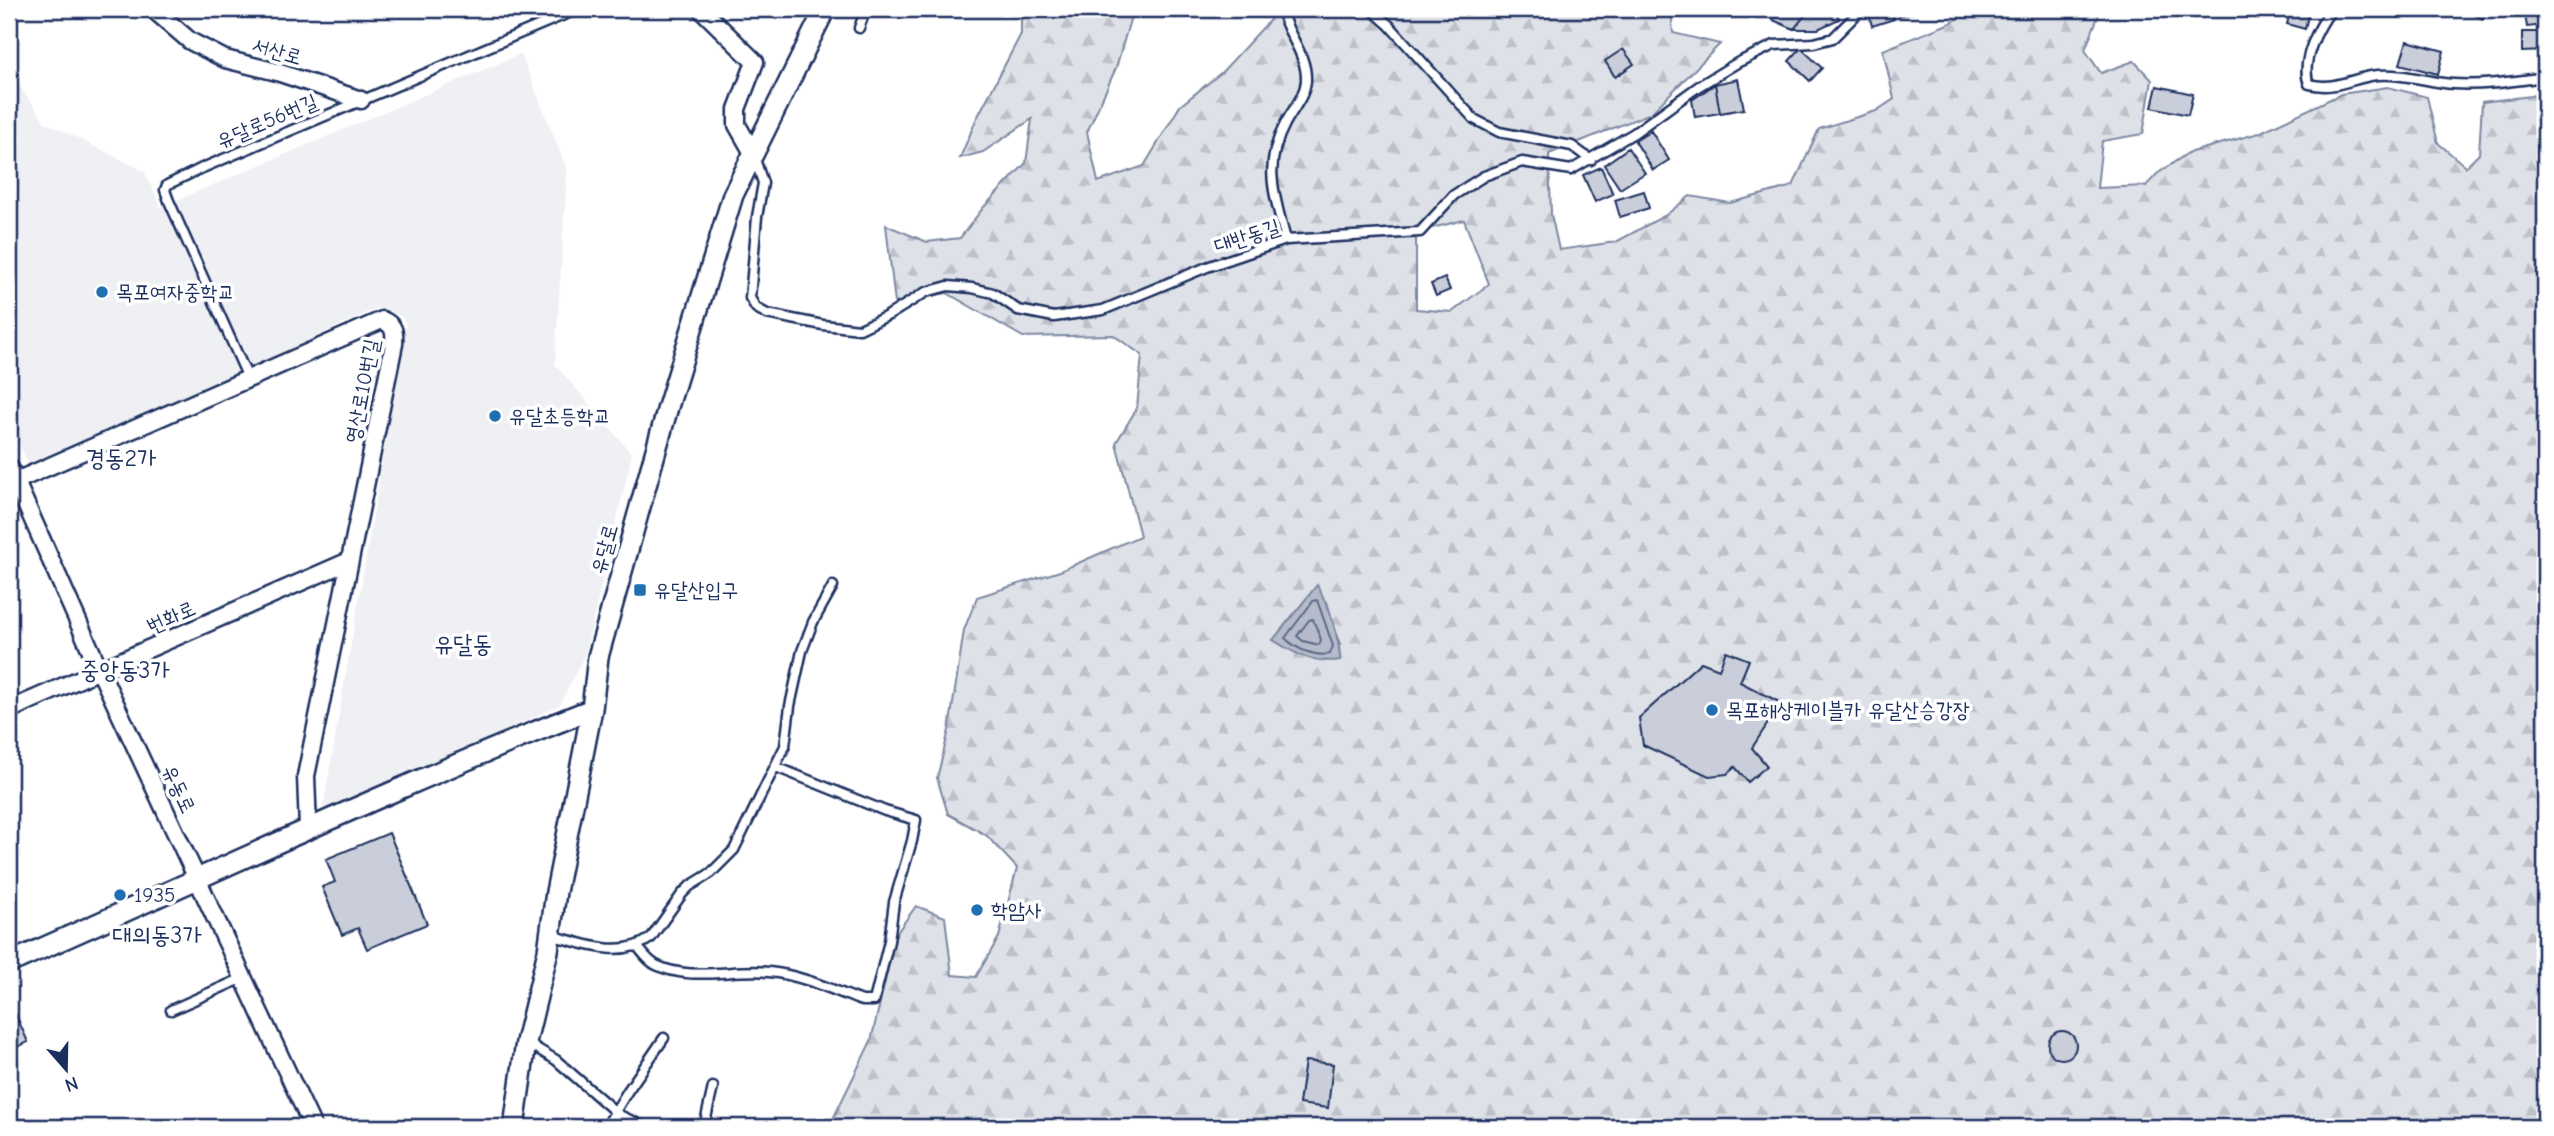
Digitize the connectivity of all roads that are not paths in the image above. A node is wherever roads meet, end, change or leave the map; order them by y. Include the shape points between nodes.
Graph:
1 (153, 9) edge
2 (578, 9) edge
3 (701, 9) edge
4 (825, 9) edge
5 (866, 9) edge
6 (1281, 9) edge
7 (1371, 9) edge
8 (1862, 9) edge
9 (2332, 9) edge
10 (859, 28) dead end
11 (2545, 77) edge
12 (361, 100) junction
13 (753, 153) junction
14 (1591, 160) junction
15 (1286, 240) junction
16 (249, 380) junction
17 (11, 477) edge
18 (349, 561) junction
19 (833, 586) dead end
20 (100, 671) junction
21 (592, 709) junction
22 (9, 710) edge
23 (776, 766) junction
24 (309, 828) junction
25 (199, 880) junction
26 (550, 935) junction
27 (637, 946) junction
28 (9, 963) edge
29 (243, 978) junction
30 (171, 1010) dead end
31 (664, 1038) dead end
32 (526, 1042) junction
33 (713, 1087) dead end
34 (616, 1112) junction
35 (313, 1127) edge
36 (514, 1127) edge
37 (606, 1127) edge
38 (645, 1127) edge
39 (704, 1127) edge

1 - 12 street, 서산로 via 190,41 225,59
2 - 12 lane, 유달로56번길
3 - 13 street via 755,62 737,109 737,125
4 - 13 street, 유달로
5 - 10 lane
6 - 15 lane via 1301,54 1306,81 1272,153 1271,180
7 - 14 lane via 1474,119 1499,132 1572,146
8 - 14 lane, 대반동길 via 1833,38 1774,45 1737,63
9 - 11 lane via 2311,47 2305,75 2309,84 2321,87 2375,75 2453,84
12 - 16 lane, 유달로56번길 via 167,185 169,201
13 - 15 lane, 대반동길 via 763,183 750,298 767,314 823,326 860,329 926,292 948,286 993,293 1018,310 1054,317 1103,310
13 - 21 street, 유달로 via 733,195 668,407 598,657
14 - 15 lane, 대반동길 via 1569,171 1522,162 1484,176 1454,195 1420,232
16 - 17 street, 영산로10번길
16 - 18 street, 영산로10번길 via 382,320 394,328
17 - 20 street, 유동로
18 - 20 street, 번화로
18 - 24 street, 영산로10번길 via 306,776
19 - 23 lane via 802,651 788,737
20 - 22 street, 번화로
20 - 25 street, 유동로
21 - 24 street
21 - 26 street, 유달로
23 - 27 lane via 734,850 690,886 651,938
23 - 27 lane via 916,820 873,1001 768,971 670,969 648,959
24 - 25 street
25 - 28 street
25 - 29 street, 유동로
26 - 27 lane via 608,949
26 - 32 street, 유달로
29 - 30 lane
29 - 35 street, 유동로
31 - 34 lane
32 - 34 lane via 556,1060
32 - 36 street, 유달로
33 - 39 lane
34 - 37 lane
34 - 38 lane

